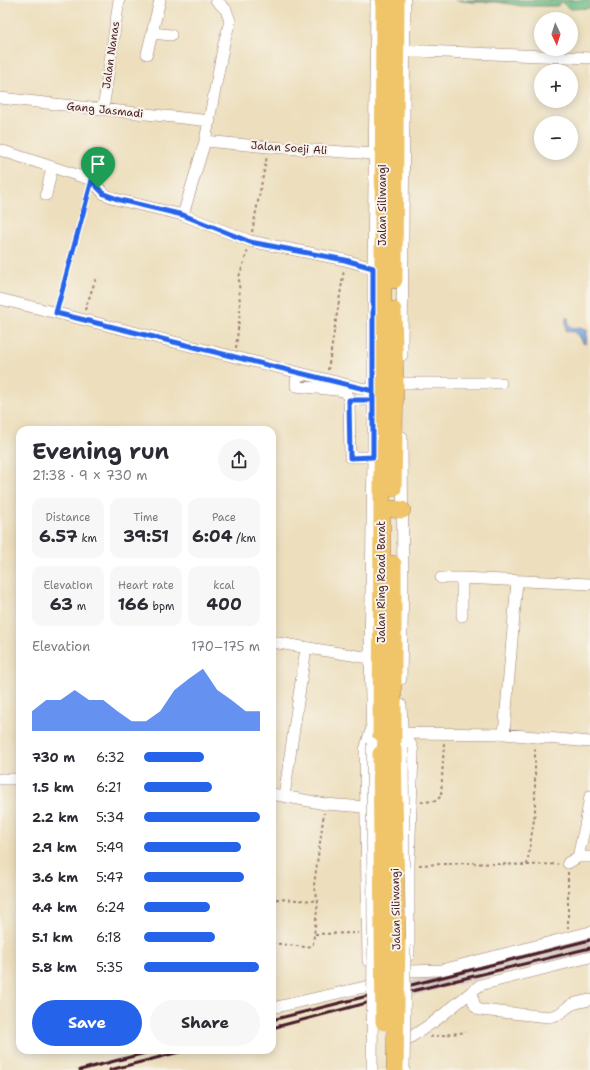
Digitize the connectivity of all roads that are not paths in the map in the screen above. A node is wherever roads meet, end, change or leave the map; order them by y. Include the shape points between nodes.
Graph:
1 (119, 0) edge
2 (160, 0) edge
3 (216, 0) edge
4 (376, 0) edge
5 (384, 0) edge
6 (396, 0) edge
7 (405, 0) edge
8 (152, 33) junction
9 (171, 35) dead end
10 (400, 50) junction
11 (147, 54) dead end
12 (590, 58) edge
13 (0, 98) edge
14 (103, 110) junction
15 (210, 121) junction
16 (205, 141) junction
17 (0, 150) edge
18 (374, 154) junction
19 (52, 167) junction
20 (46, 195) dead end
21 (183, 215) junction
22 (373, 268) junction
23 (0, 299) edge
24 (377, 323) junction
25 (297, 372) junction
26 (403, 383) junction
27 (501, 383) dead end
28 (349, 400) junction
29 (380, 402) junction
30 (373, 457) junction
31 (398, 509) junction
32 (441, 578) dead end
33 (462, 578) junction
34 (517, 581) junction
35 (590, 584) edge
36 (462, 616) dead end
37 (276, 643) edge
38 (306, 648) junction
39 (370, 658) junction
40 (391, 729) junction
41 (504, 734) junction
42 (590, 742) edge
43 (387, 748) junction
44 (0, 779) edge
45 (16, 779) edge
46 (276, 795) edge
47 (284, 796) junction
48 (590, 796) edge
49 (365, 807) junction
50 (578, 857) junction
51 (590, 857) edge
52 (568, 863) road end
53 (590, 932) edge
54 (590, 958) edge
55 (409, 971) junction
56 (369, 986) junction
57 (472, 991) junction
58 (590, 1000) edge
59 (276, 1007) edge
60 (408, 1039) junction
61 (367, 1070) edge
62 (372, 1070) edge
63 (383, 1070) edge
64 (395, 1070) edge
65 (404, 1070) edge
66 (408, 1070) edge

1 - 14 street, Jalan Nanas
2 - 8 street
3 - 15 street via 226,10 230,21
4 - 18 street
5 - 24 highway, Jalan Siliwangi
6 - 10 highway, Jalan Siliwangi
7 - 10 street
8 - 9 street
8 - 11 street
10 - 12 street
10 - 26 street
10 - 29 highway, Jalan Siliwangi via 393,306
13 - 14 street, Gang Jasmadi
14 - 15 street, Gang Jasmadi
15 - 16 street
16 - 18 street, Jalan Soeji Ali
16 - 21 street
17 - 19 street
18 - 22 street
19 - 20 street
19 - 21 street via 92,180 104,194 120,200
21 - 22 street via 250,242 345,260
22 - 24 street
23 - 25 street
24 - 29 highway, Jalan Siliwangi
25 - 28 street via 296,386 346,392
25 - 29 street via 326,379
26 - 27 street
26 - 31 street
28 - 29 street
28 - 30 street via 350,458
29 - 30 street
29 - 31 highway, Jalan Ring Road Barat
29 - 40 highway, Jalan Ring Road Barat
30 - 39 street
31 - 40 highway, Jalan Ring Road Barat
32 - 33 street
33 - 34 street
33 - 36 street
34 - 35 street
34 - 41 street
37 - 38 street
38 - 39 street
38 - 47 street
39 - 40 street
40 - 41 street via 445,734
40 - 43 highway, Jalan Ring Road Barat
40 - 49 street via 368,737 365,750
40 - 55 street via 414,753 409,865
41 - 42 street
43 - 62 street, bridge via 373,938
43 - 63 highway, Jalan Siliwangi, bridge
43 - 64 highway, Jalan Siliwangi, bridge via 397,938
43 - 65 street, bridge via 406,1004
44 - 45 street
46 - 47 street
47 - 49 street via 325,804
48 - 50 street
49 - 56 street
50 - 51 street
50 - 52 street
53 - 55 street via 442,970
54 - 57 street via 480,985
55 - 56 street
56 - 59 street
57 - 58 street via 474,1006 480,1010 549,1017 558,1016 577,1002
57 - 60 street
60 - 61 street via 406,1034 398,1029 387,1027 374,1032 369,1039
60 - 66 street

